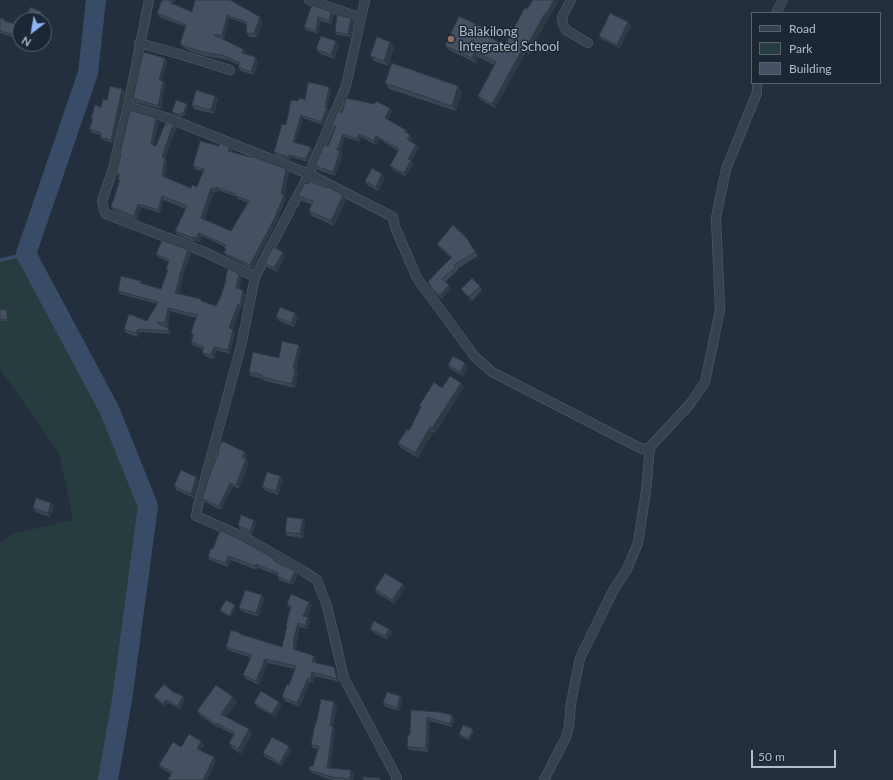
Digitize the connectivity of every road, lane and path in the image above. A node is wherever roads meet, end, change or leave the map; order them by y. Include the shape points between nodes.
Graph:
1 (149, 0) edge
2 (309, 0) edge
3 (365, 0) edge
4 (571, 0) edge
5 (783, 0) edge
6 (777, 12) edge
7 (361, 18) junction
8 (139, 43) junction
9 (588, 43) dead end
10 (230, 70) dead end
11 (757, 84) edge
12 (128, 106) junction
13 (308, 174) junction
14 (255, 276) junction
15 (650, 447) junction
16 (396, 780) edge
17 (544, 780) edge

1 - 8 street
2 - 7 street
3 - 7 street
4 - 9 street via 562,17 563,24 566,30
5 - 6 street
7 - 13 street via 346,86
8 - 10 street
8 - 12 street
11 - 15 street via 757,92 726,169 716,218 720,310 705,382 690,404
12 - 13 street via 165,117
12 - 14 street via 113,169 102,201 106,214 207,253
13 - 14 street
13 - 15 street via 393,217 416,278 475,357 492,372 642,448
14 - 16 street via 241,346 196,516 246,538 317,580 327,606 344,678 398,778
15 - 17 street via 638,543 580,658 571,703 570,726

